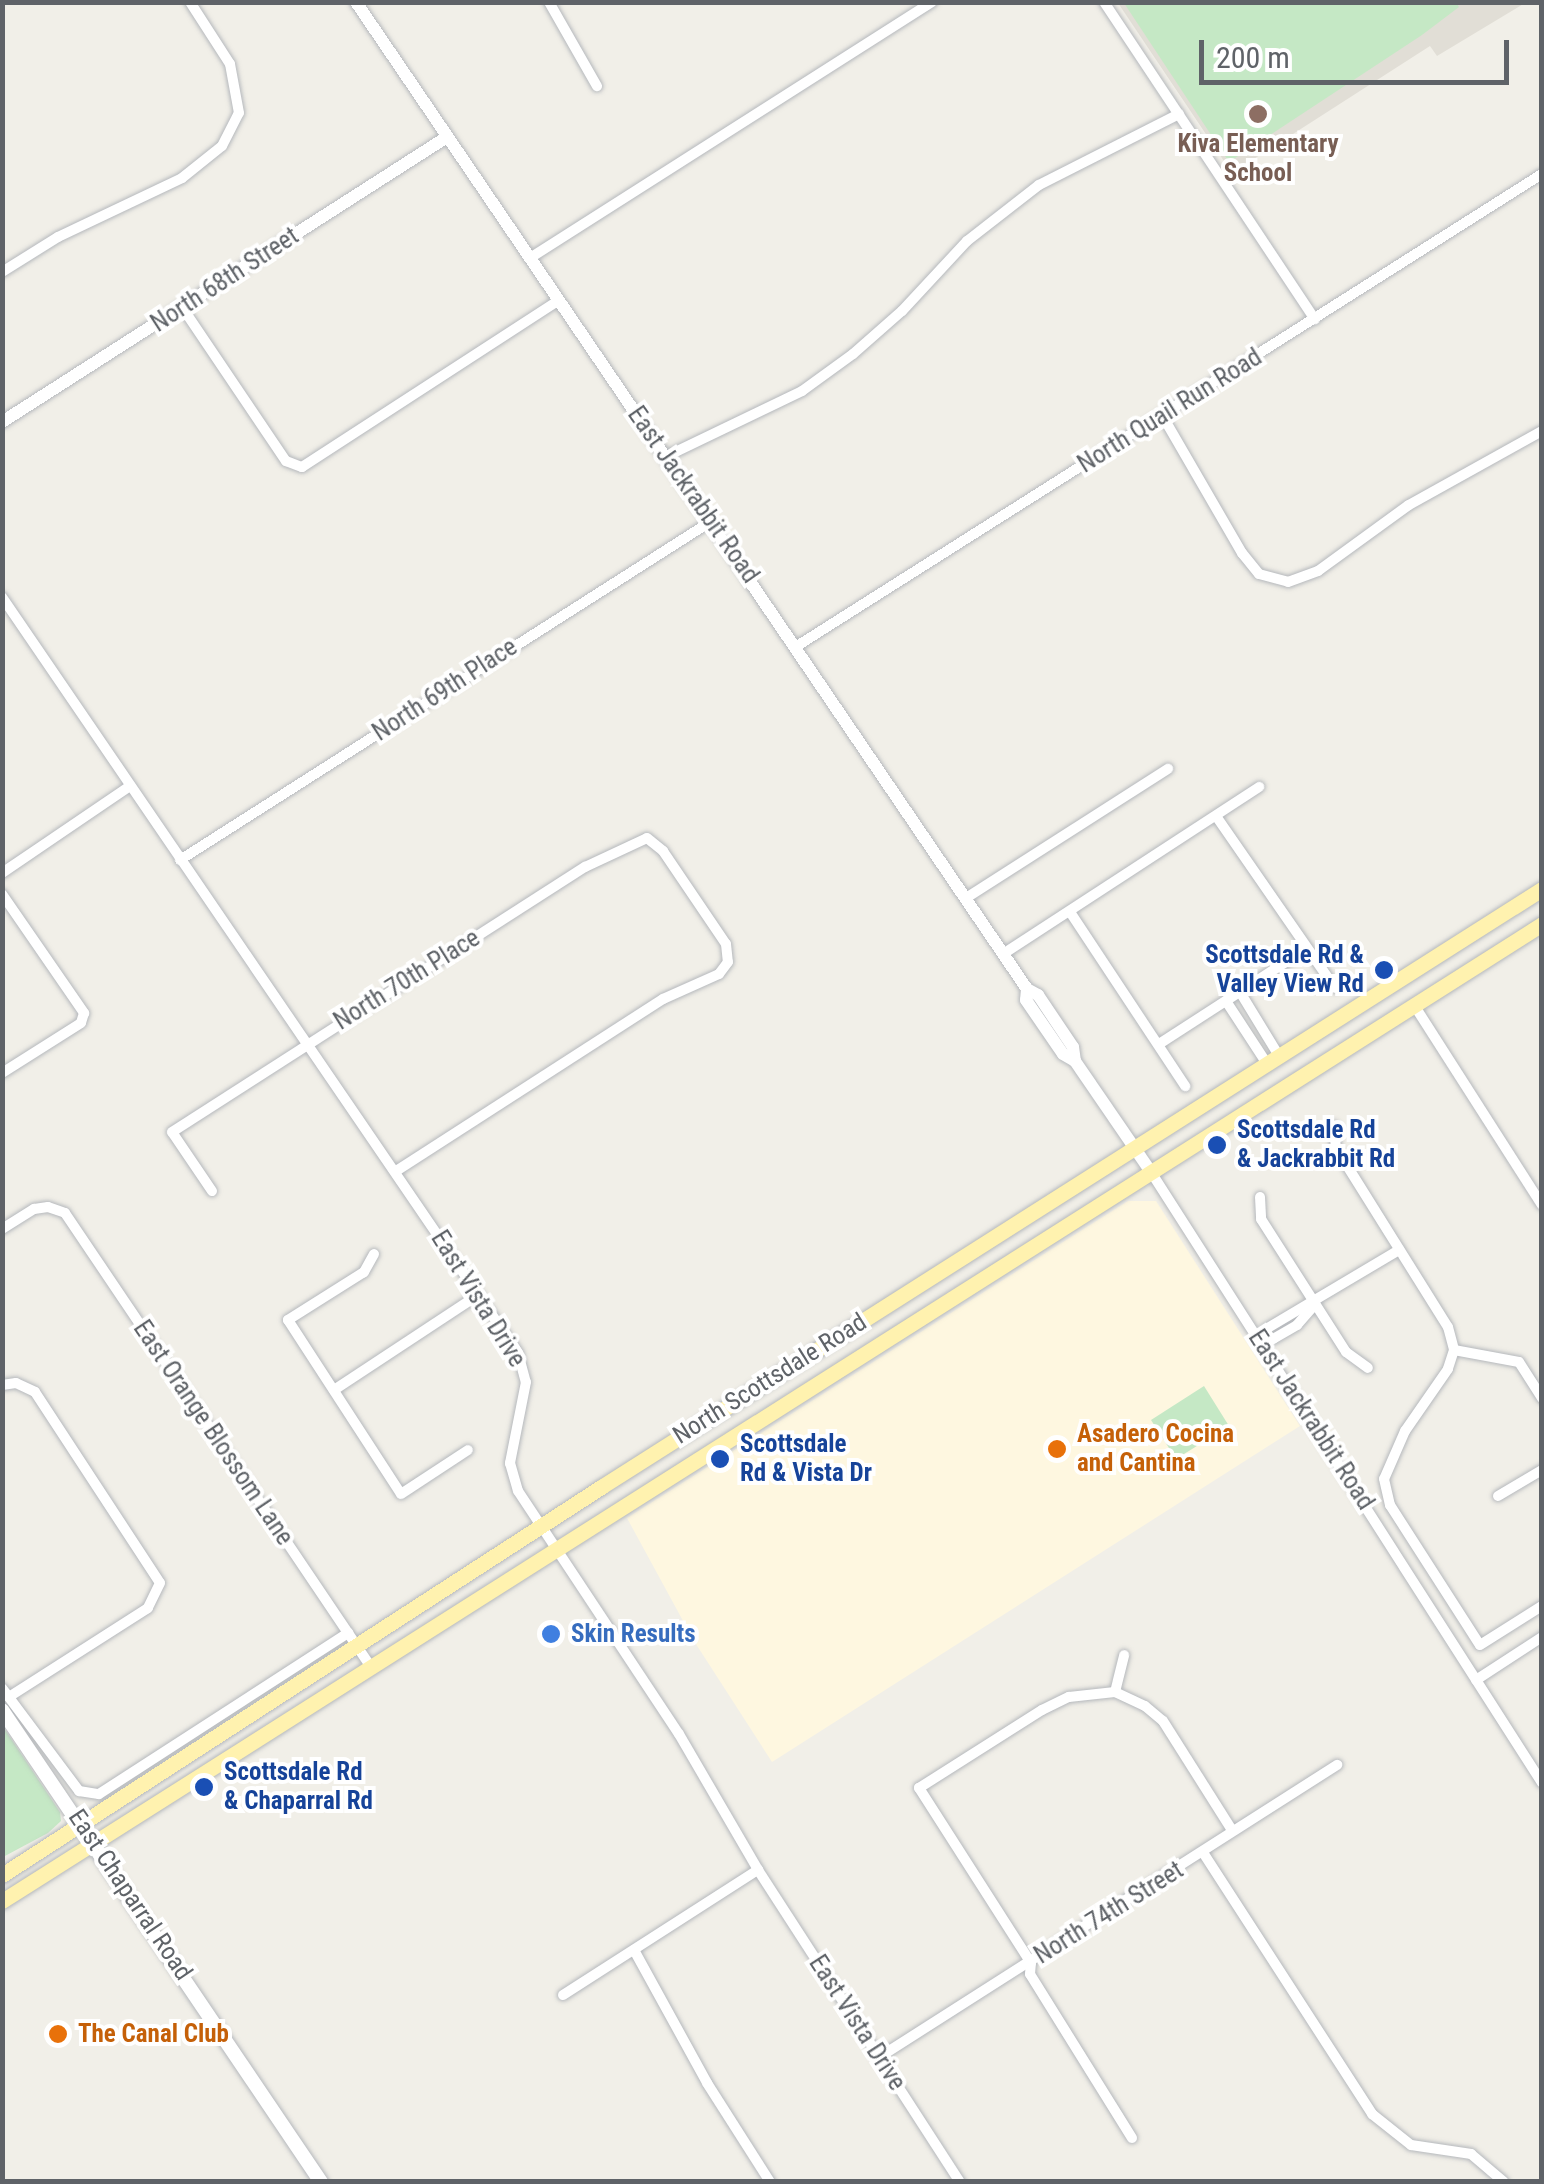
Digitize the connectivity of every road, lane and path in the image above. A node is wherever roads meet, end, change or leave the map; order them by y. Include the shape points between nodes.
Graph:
1 (190, 2) edge
2 (356, 2) edge
3 (549, 2) edge
4 (932, 2) edge
5 (1104, 2) edge
6 (597, 86) dead end
7 (1179, 114) junction
8 (447, 136) junction
9 (1542, 174) edge
10 (530, 258) junction
11 (2, 272) edge
12 (559, 300) junction
13 (182, 307) junction
14 (1316, 319) junction
15 (1162, 415) junction
16 (2, 422) edge
17 (1542, 431) edge
18 (666, 456) junction
19 (710, 522) junction
20 (2, 597) edge
21 (797, 646) junction
22 (1168, 768) dead end
23 (130, 786) junction
24 (1259, 788) dead end
25 (1216, 816) junction
26 (180, 860) junction
27 (2, 873) edge
28 (1542, 889) edge
29 (2, 894) edge
30 (966, 898) junction
31 (1070, 912) junction
32 (1542, 924) edge
33 (1306, 949) junction
34 (1003, 954) junction
35 (1335, 988) dead end
36 (1240, 992) junction
37 (1226, 1001) junction
38 (1414, 1006) junction
39 (308, 1043) junction
40 (1159, 1044) junction
41 (1273, 1060) junction
42 (2, 1073) edge
43 (1185, 1086) dead end
44 (1334, 1126) dead end
45 (1134, 1148) junction
46 (396, 1171) junction
47 (1151, 1172) junction
48 (212, 1190) dead end
49 (1260, 1198) dead end
50 (1542, 1205) edge
51 (2, 1229) edge
52 (1400, 1250) junction
53 (374, 1254) dead end
54 (924, 1280) junction
55 (478, 1295) junction
56 (1315, 1304) junction
57 (941, 1306) junction
58 (861, 1322) junction
59 (1258, 1340) junction
60 (874, 1348) junction
61 (1454, 1350) junction
62 (1368, 1368) dead end
63 (2, 1385) edge
64 (334, 1390) junction
65 (1542, 1398) edge
66 (468, 1450) dead end
67 (1542, 1470) edge
68 (1498, 1496) dead end
69 (541, 1527) junction
70 (557, 1550) junction
71 (1542, 1606) edge
72 (1542, 1637) edge
73 (353, 1640) junction
74 (1124, 1655) dead end
75 (371, 1668) junction
76 (1476, 1680) junction
77 (1115, 1692) junction
78 (4, 1698) edge
79 (1336, 1765) dead end
80 (1542, 1783) edge
81 (82, 1824) junction
82 (1232, 1830) junction
83 (95, 1842) junction
84 (1204, 1854) junction
85 (7, 1870) edge
86 (758, 1870) junction
87 (2, 1901) edge
88 (634, 1950) junction
89 (1030, 1963) junction
90 (563, 1995) dead end
91 (878, 2058) junction
92 (1132, 2138) dead end
93 (321, 2182) edge
94 (770, 2182) edge
95 (960, 2182) edge
96 (1504, 2182) edge

1 - 11 street via 230,64 239,114 222,146 182,178 58,237
2 - 8 street, East Jackrabbit Road
3 - 6 street
4 - 10 street
5 - 7 street
7 - 14 street
7 - 18 street via 1039,185 966,241 854,354 802,391
8 - 10 street, East Jackrabbit Road
8 - 13 street, North 68th Street
9 - 14 street, North Quail Run Road
10 - 12 street, East Jackrabbit Road
12 - 13 street via 302,467 286,461
12 - 18 street, East Jackrabbit Road
13 - 16 street, North 68th Street
14 - 15 street, North Quail Run Road
15 - 17 street via 1242,553 1259,574 1288,582 1318,571 1409,505
15 - 21 street, North Quail Run Road
18 - 19 street, East Jackrabbit Road
19 - 21 street, East Jackrabbit Road
19 - 26 street, North 69th Place
20 - 23 street, East Vista Drive
21 - 30 street, East Jackrabbit Road
22 - 30 street
23 - 26 street, East Vista Drive
23 - 27 street
24 - 25 street
25 - 31 street
25 - 33 street
26 - 39 street, East Vista Drive
28 - 41 main road, North Scottsdale Road
29 - 42 street via 84,1012 81,1023
30 - 34 street, East Jackrabbit Road
31 - 34 street
31 - 40 street
32 - 38 main road, North Scottsdale Road
33 - 35 street
33 - 36 street
34 - 45 street, East Jackrabbit Road via 1027,989 1026,1000
36 - 37 street
36 - 41 street
37 - 40 street
37 - 41 street
38 - 47 main road, North Scottsdale Road
38 - 50 street
39 - 46 street, East Vista Drive
39 - 46 street, North 70th Place via 584,867 646,838 726,944 728,962 719,974 662,999
39 - 48 street, North 70th Place via 172,1132
40 - 43 street
41 - 45 main road, North Scottsdale Road
44 - 52 street via 1336,1148
45 - 47 street, East Jackrabbit Road
45 - 54 main road, North Scottsdale Road
46 - 55 street, East Vista Drive
47 - 57 main road, North Scottsdale Road
47 - 59 street, East Jackrabbit Road
49 - 56 street via 1261,1218
51 - 73 street, East Orange Blossom Lane via 34,1208 65,1214
52 - 56 street
52 - 61 street via 1448,1327
53 - 64 street via 364,1272 288,1320
54 - 57 main road
54 - 58 main road, North Scottsdale Road
55 - 64 street
55 - 69 street, East Vista Drive via 523,1362 526,1382 510,1463
56 - 59 street via 1297,1325
56 - 62 street via 1346,1352
57 - 60 main road, North Scottsdale Road
58 - 60 main road
58 - 69 main road, North Scottsdale Road
59 - 76 street, East Jackrabbit Road
60 - 70 main road, North Scottsdale Road
61 - 65 street via 1519,1362
61 - 71 street via 1384,1478 1390,1504 1480,1645
63 - 78 street via 35,1392 157,1572 159,1592 148,1608
64 - 66 street via 401,1494
67 - 68 street
69 - 70 street, East Vista Drive
69 - 73 main road, North Scottsdale Road
70 - 75 main road, North Scottsdale Road
70 - 86 street, East Vista Drive via 679,1734
72 - 76 street
73 - 75 street, East Orange Blossom Lane
73 - 78 street via 98,1794 79,1791
73 - 81 main road, North Scottsdale Road
74 - 77 street
75 - 83 main road, North Scottsdale Road
76 - 80 street, East Jackrabbit Road
77 - 82 street via 1163,1721
77 - 89 street via 1068,1697 919,1788
78 - 81 main road, East Chaparral Road
79 - 82 street, North 74th Street
81 - 83 main road, East Chaparral Road
81 - 85 main road, North Scottsdale Road
82 - 84 street, North 74th Street
83 - 87 main road, North Scottsdale Road
83 - 93 main road, East Chaparral Road
84 - 89 street, North 74th Street
84 - 96 street via 1372,2114 1411,2145 1470,2154
86 - 88 street
86 - 91 street, East Vista Drive
88 - 90 street
88 - 94 street
89 - 91 street, North 74th Street
89 - 92 street via 1030,1974
91 - 95 street, East Vista Drive

